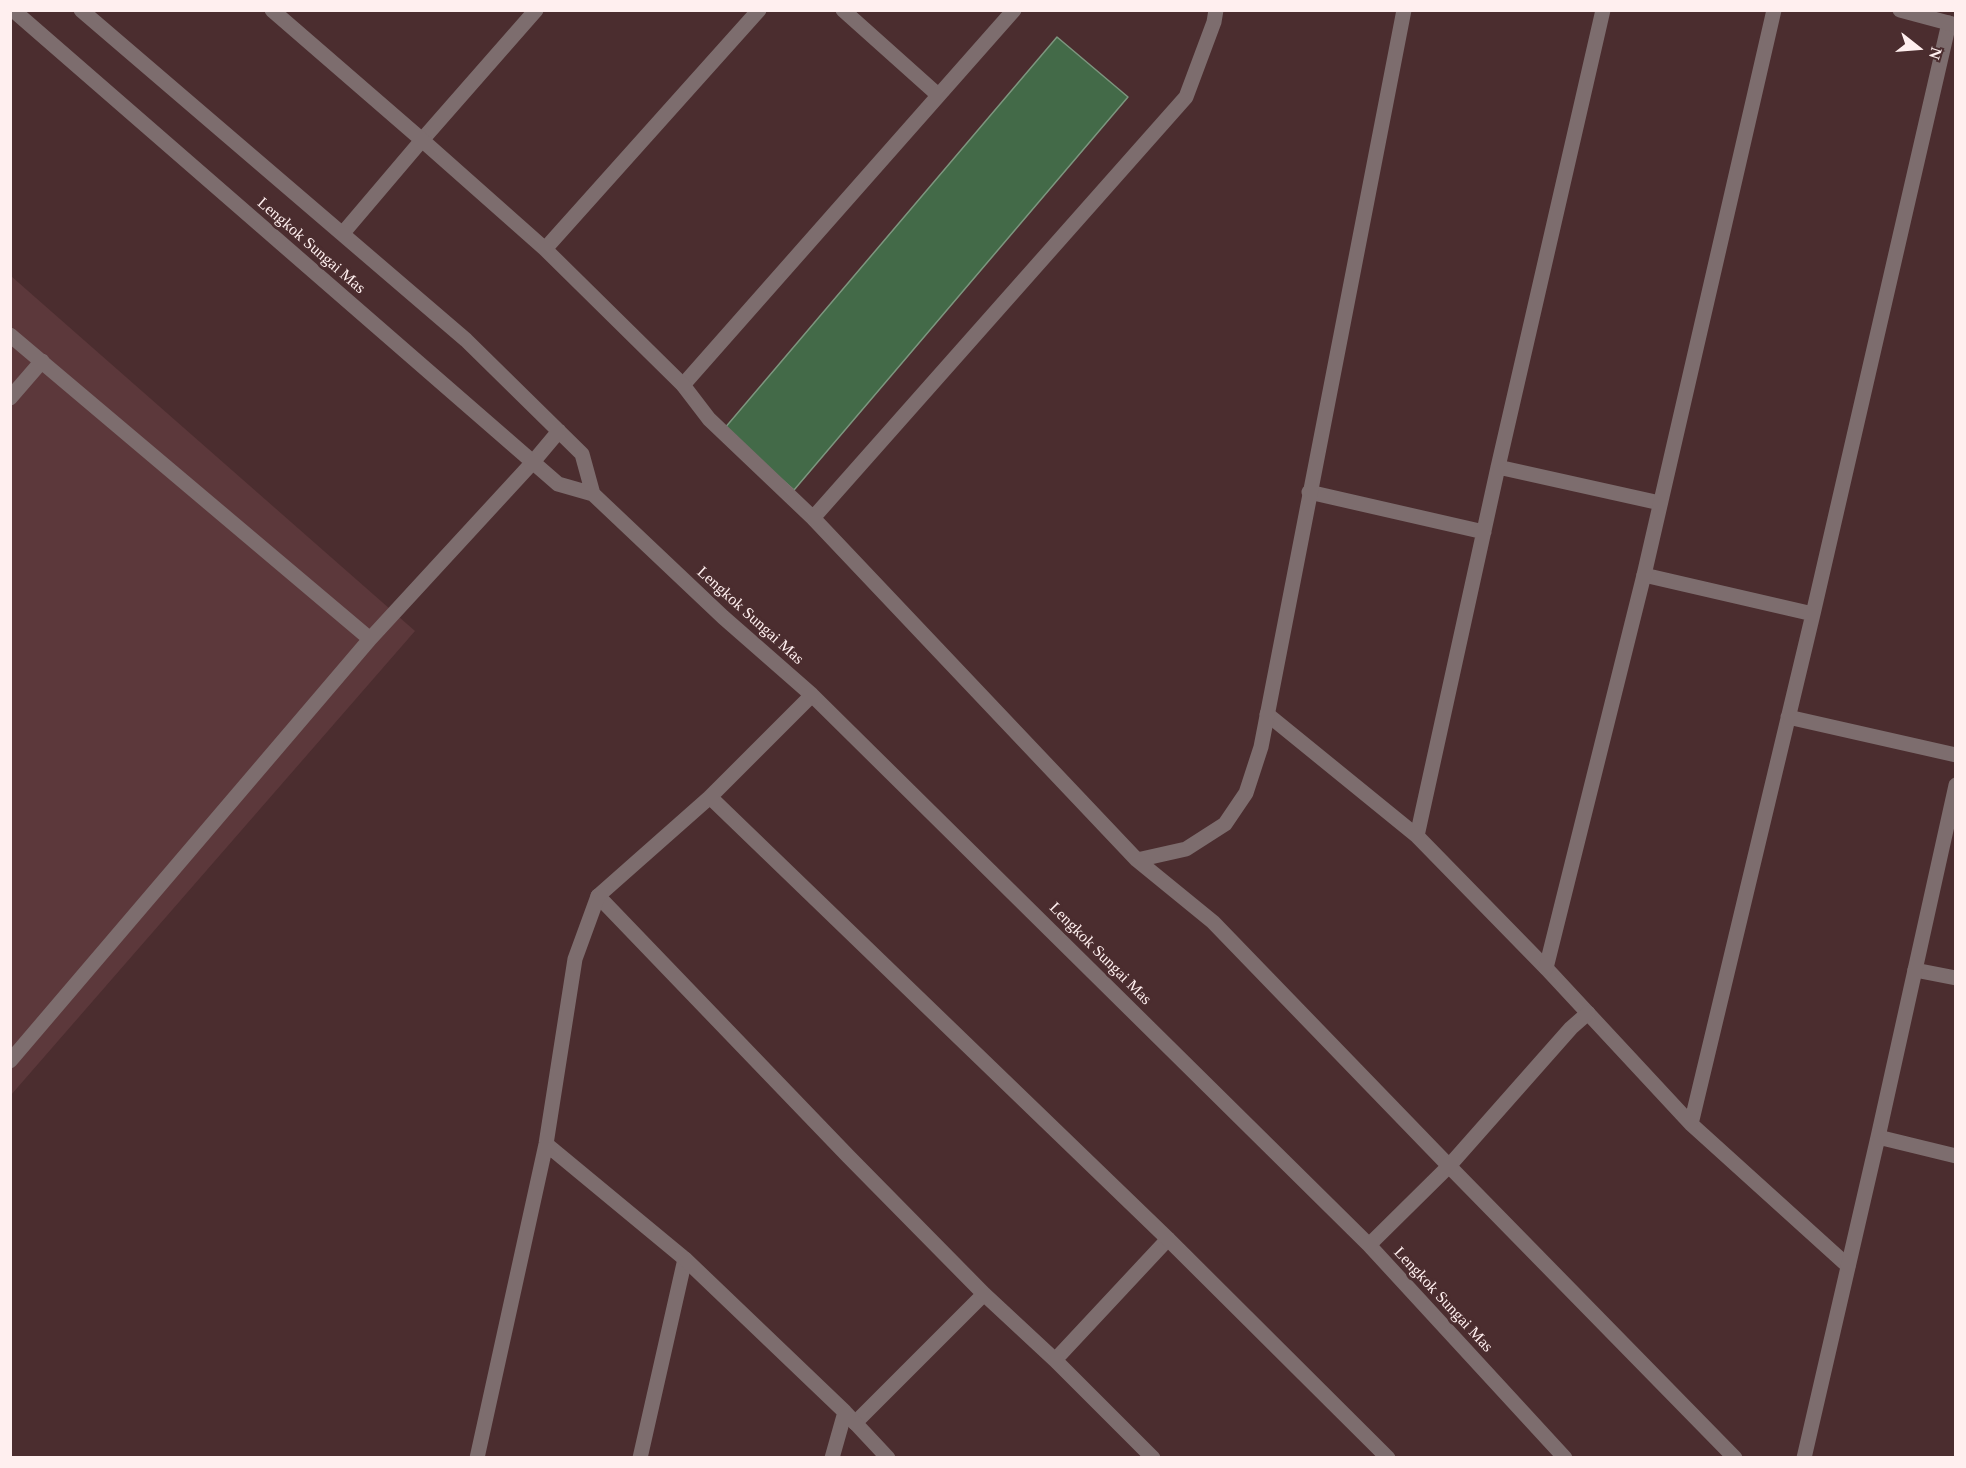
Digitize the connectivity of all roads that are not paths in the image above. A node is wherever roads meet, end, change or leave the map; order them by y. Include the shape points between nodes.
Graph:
1 (13, 10) edge
2 (81, 10) edge
3 (272, 10) edge
4 (296, 10) edge
5 (536, 10) edge
6 (759, 10) edge
7 (843, 10) edge
8 (1014, 10) edge
9 (1216, 10) edge
10 (1404, 10) edge
11 (1603, 10) edge
12 (1774, 10) edge
13 (1900, 10) edge
14 (286, 23) junction
15 (1952, 24) edge
16 (938, 95) junction
17 (422, 140) junction
18 (343, 233) junction
19 (545, 249) junction
20 (10, 335) edge
21 (42, 361) junction
22 (683, 385) junction
23 (10, 398) edge
24 (559, 431) junction
25 (533, 462) junction
26 (1498, 467) junction
27 (1309, 492) junction
28 (593, 494) junction
29 (1660, 503) junction
30 (813, 518) junction
31 (1484, 532) junction
32 (1644, 575) junction
33 (1813, 614) junction
34 (370, 639) junction
35 (812, 695) junction
36 (1267, 714) junction
37 (1788, 717) junction
38 (1956, 755) edge
39 (1955, 791) edge
40 (710, 797) junction
41 (1417, 836) junction
42 (1137, 860) junction
43 (598, 896) junction
44 (1546, 968) junction
45 (1915, 970) junction
46 (1956, 978) edge
47 (1588, 1013) junction
48 (10, 1061) edge
49 (1691, 1124) junction
50 (1878, 1137) junction
51 (546, 1144) junction
52 (1956, 1156) edge
53 (1449, 1166) junction
54 (1168, 1239) junction
55 (1369, 1245) junction
56 (685, 1259) junction
57 (1848, 1266) junction
58 (984, 1294) junction
59 (1055, 1360) junction
60 (850, 1417) junction
61 (477, 1458) edge
62 (640, 1458) edge
63 (832, 1458) edge
64 (888, 1458) edge
65 (1153, 1458) edge
66 (1388, 1458) edge
67 (1564, 1458) edge
68 (1735, 1458) edge
69 (1804, 1458) edge

1 - 25 street, Lengkok Sungai Mas
2 - 18 street, Lengkok Sungai Mas
3 - 14 street
4 - 14 street
5 - 17 street
6 - 19 street
7 - 16 street
8 - 16 street
9 - 30 street via 1186,97
10 - 27 street
11 - 26 street
12 - 29 street
13 - 15 street
14 - 17 street
15 - 33 street
16 - 22 street
17 - 18 street
17 - 19 street
18 - 24 street, Lengkok Sungai Mas via 466,340
19 - 22 street
20 - 21 street
21 - 23 street
21 - 34 street
22 - 30 street via 709,419
24 - 25 street
24 - 28 street, Lengkok Sungai Mas via 582,454
25 - 28 street, Lengkok Sungai Mas via 558,484
25 - 34 street
26 - 29 street
26 - 31 street
27 - 31 street
27 - 36 street
28 - 35 street, Lengkok Sungai Mas
29 - 32 street
30 - 42 street
31 - 41 street
32 - 33 street
32 - 44 street
33 - 37 street
34 - 48 street
35 - 40 street
35 - 55 street, Lengkok Sungai Mas
36 - 41 street
36 - 42 street via 1246,793 1224,824 1186,849
37 - 38 street
37 - 49 street
39 - 45 street
40 - 43 street
40 - 54 street
41 - 44 street
42 - 53 street via 1213,922
43 - 51 street via 575,959
43 - 58 street
44 - 47 street
45 - 46 street
45 - 50 street
47 - 49 street
47 - 53 street
49 - 57 street
50 - 52 street
50 - 57 street
51 - 56 street
51 - 61 street
53 - 55 street
53 - 68 street
54 - 59 street
54 - 66 street
55 - 67 street, Lengkok Sungai Mas
56 - 60 street
56 - 62 street
57 - 69 street
58 - 59 street
58 - 60 street
59 - 65 street
60 - 63 street
60 - 64 street

